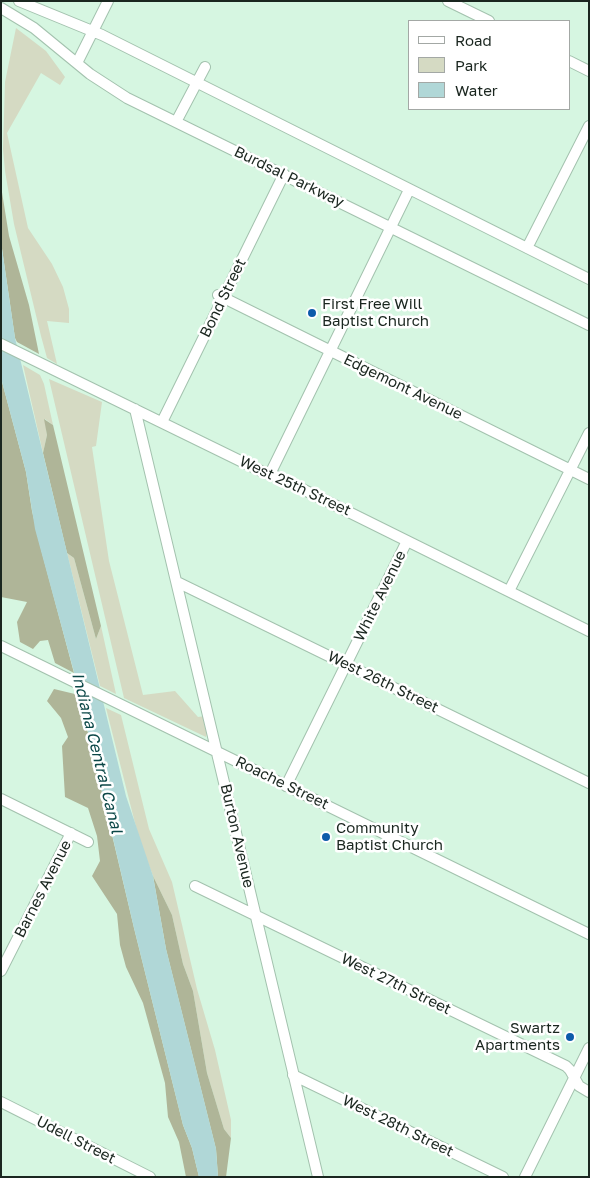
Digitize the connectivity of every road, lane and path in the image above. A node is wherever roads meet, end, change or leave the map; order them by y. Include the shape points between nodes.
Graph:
1 (19, 1) edge
2 (108, 1) edge
3 (448, 1) edge
4 (6, 11) edge
5 (487, 20) edge
6 (94, 32) junction
7 (570, 62) edge
8 (77, 63) junction
9 (205, 66) dead end
10 (589, 71) edge
11 (194, 83) junction
12 (176, 122) junction
13 (589, 126) edge
14 (284, 174) junction
15 (409, 190) junction
16 (391, 227) junction
17 (527, 248) junction
18 (589, 279) edge
19 (221, 296) junction
20 (589, 325) edge
21 (1, 344) edge
22 (330, 352) junction
23 (135, 408) junction
24 (162, 422) junction
25 (589, 433) edge
26 (570, 470) junction
27 (270, 474) junction
28 (589, 479) edge
29 (407, 541) junction
30 (177, 582) junction
31 (510, 591) junction
32 (589, 631) edge
33 (1, 646) edge
34 (346, 664) junction
35 (217, 752) junction
36 (589, 783) edge
37 (286, 786) junction
38 (1, 799) edge
39 (71, 833) junction
40 (88, 842) dead end
41 (195, 886) dead end
42 (255, 915) junction
43 (589, 934) edge
44 (5, 952) edge
45 (1, 971) edge
46 (589, 1048) edge
47 (293, 1075) junction
48 (574, 1077) junction
49 (589, 1092) edge
50 (1, 1102) edge
51 (150, 1177) edge
52 (318, 1177) edge
53 (503, 1177) edge
54 (525, 1177) edge

1 - 6 street
2 - 6 street
3 - 5 street
4 - 8 street, Burdsal Parkway via 42,33
6 - 8 street
6 - 11 street
7 - 10 street
8 - 12 street, Burdsal Parkway via 117,93
9 - 11 street
11 - 12 street
11 - 15 street
12 - 14 street, Burdsal Parkway
13 - 17 street
14 - 16 street, Burdsal Parkway
14 - 19 street, Bond Street
15 - 16 street
15 - 17 street
16 - 20 street, Burdsal Parkway
16 - 22 street
17 - 18 street
19 - 22 street, Edgemont Avenue
19 - 24 street, Bond Street
21 - 23 street, West 25th Street
22 - 26 street, Edgemont Avenue
22 - 27 street
23 - 24 street, West 25th Street
23 - 30 street, Burton Avenue
24 - 27 street, West 25th Street
25 - 26 street
26 - 28 street, Edgemont Avenue
26 - 31 street
27 - 29 street, West 25th Street
29 - 31 street, West 25th Street
29 - 34 street, White Avenue
30 - 34 street, West 26th Street
30 - 35 street, Burton Avenue
31 - 32 street, West 25th Street
33 - 35 street, Roache Street
34 - 36 street, West 26th Street
34 - 37 street, White Avenue
35 - 37 street, Roache Street
35 - 42 street, Burton Avenue
37 - 43 street, Roache Street
38 - 39 street
39 - 40 street
39 - 44 street, Barnes Avenue
41 - 42 street, West 27th Street
42 - 47 street, Burton Avenue
42 - 48 street, West 27th Street via 566,1066
44 - 45 street, Barnes Avenue
46 - 48 street
47 - 52 street, Burton Avenue
47 - 53 street, West 28th Street
48 - 49 street, West 27th Street via 579,1086
48 - 54 street
50 - 51 street, Udell Street

